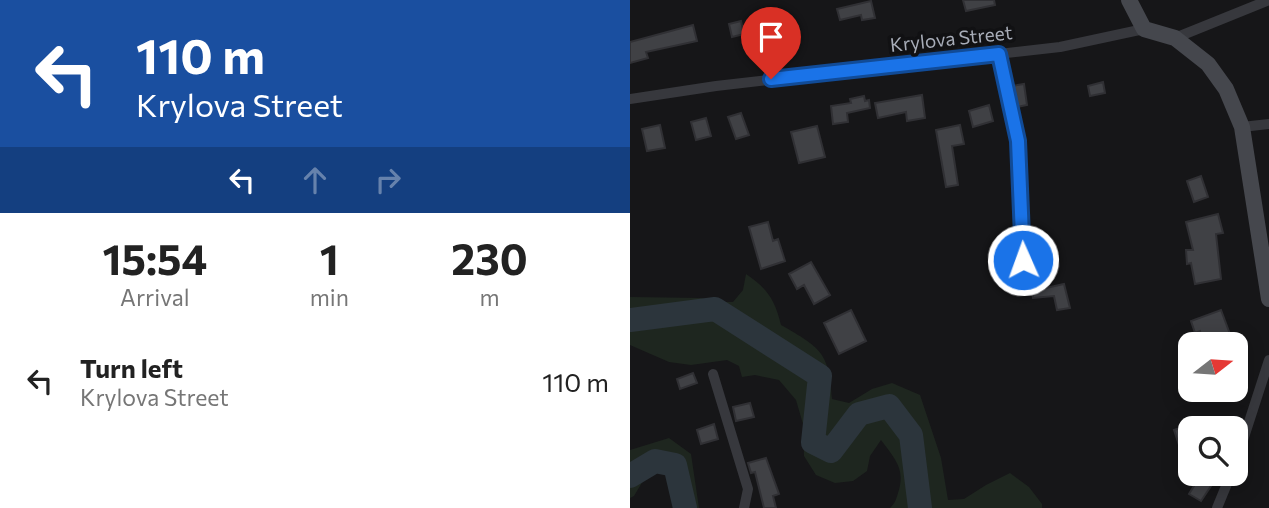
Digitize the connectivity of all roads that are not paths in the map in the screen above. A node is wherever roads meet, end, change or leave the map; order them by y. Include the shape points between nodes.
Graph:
1 (1129, 0) edge
2 (1269, 0) edge
3 (1144, 29) junction
4 (1175, 38) junction
5 (999, 54) junction
6 (630, 99) edge
7 (1269, 124) edge
8 (1242, 127) junction
9 (1023, 260) dead end
10 (1269, 299) edge
11 (1269, 360) edge
12 (713, 374) dead end
13 (1248, 425) edge
14 (1226, 486) edge
15 (744, 508) edge
16 (1217, 508) edge

1 - 3 street
2 - 4 street
3 - 4 street, Krylova Street
3 - 5 street, Krylova Street
4 - 8 street via 1208,64 1226,89
5 - 6 street, Krylova Street
5 - 9 lane via 1018,141
7 - 8 street
8 - 10 street
11 - 13 street
12 - 15 street via 748,489
14 - 16 street

